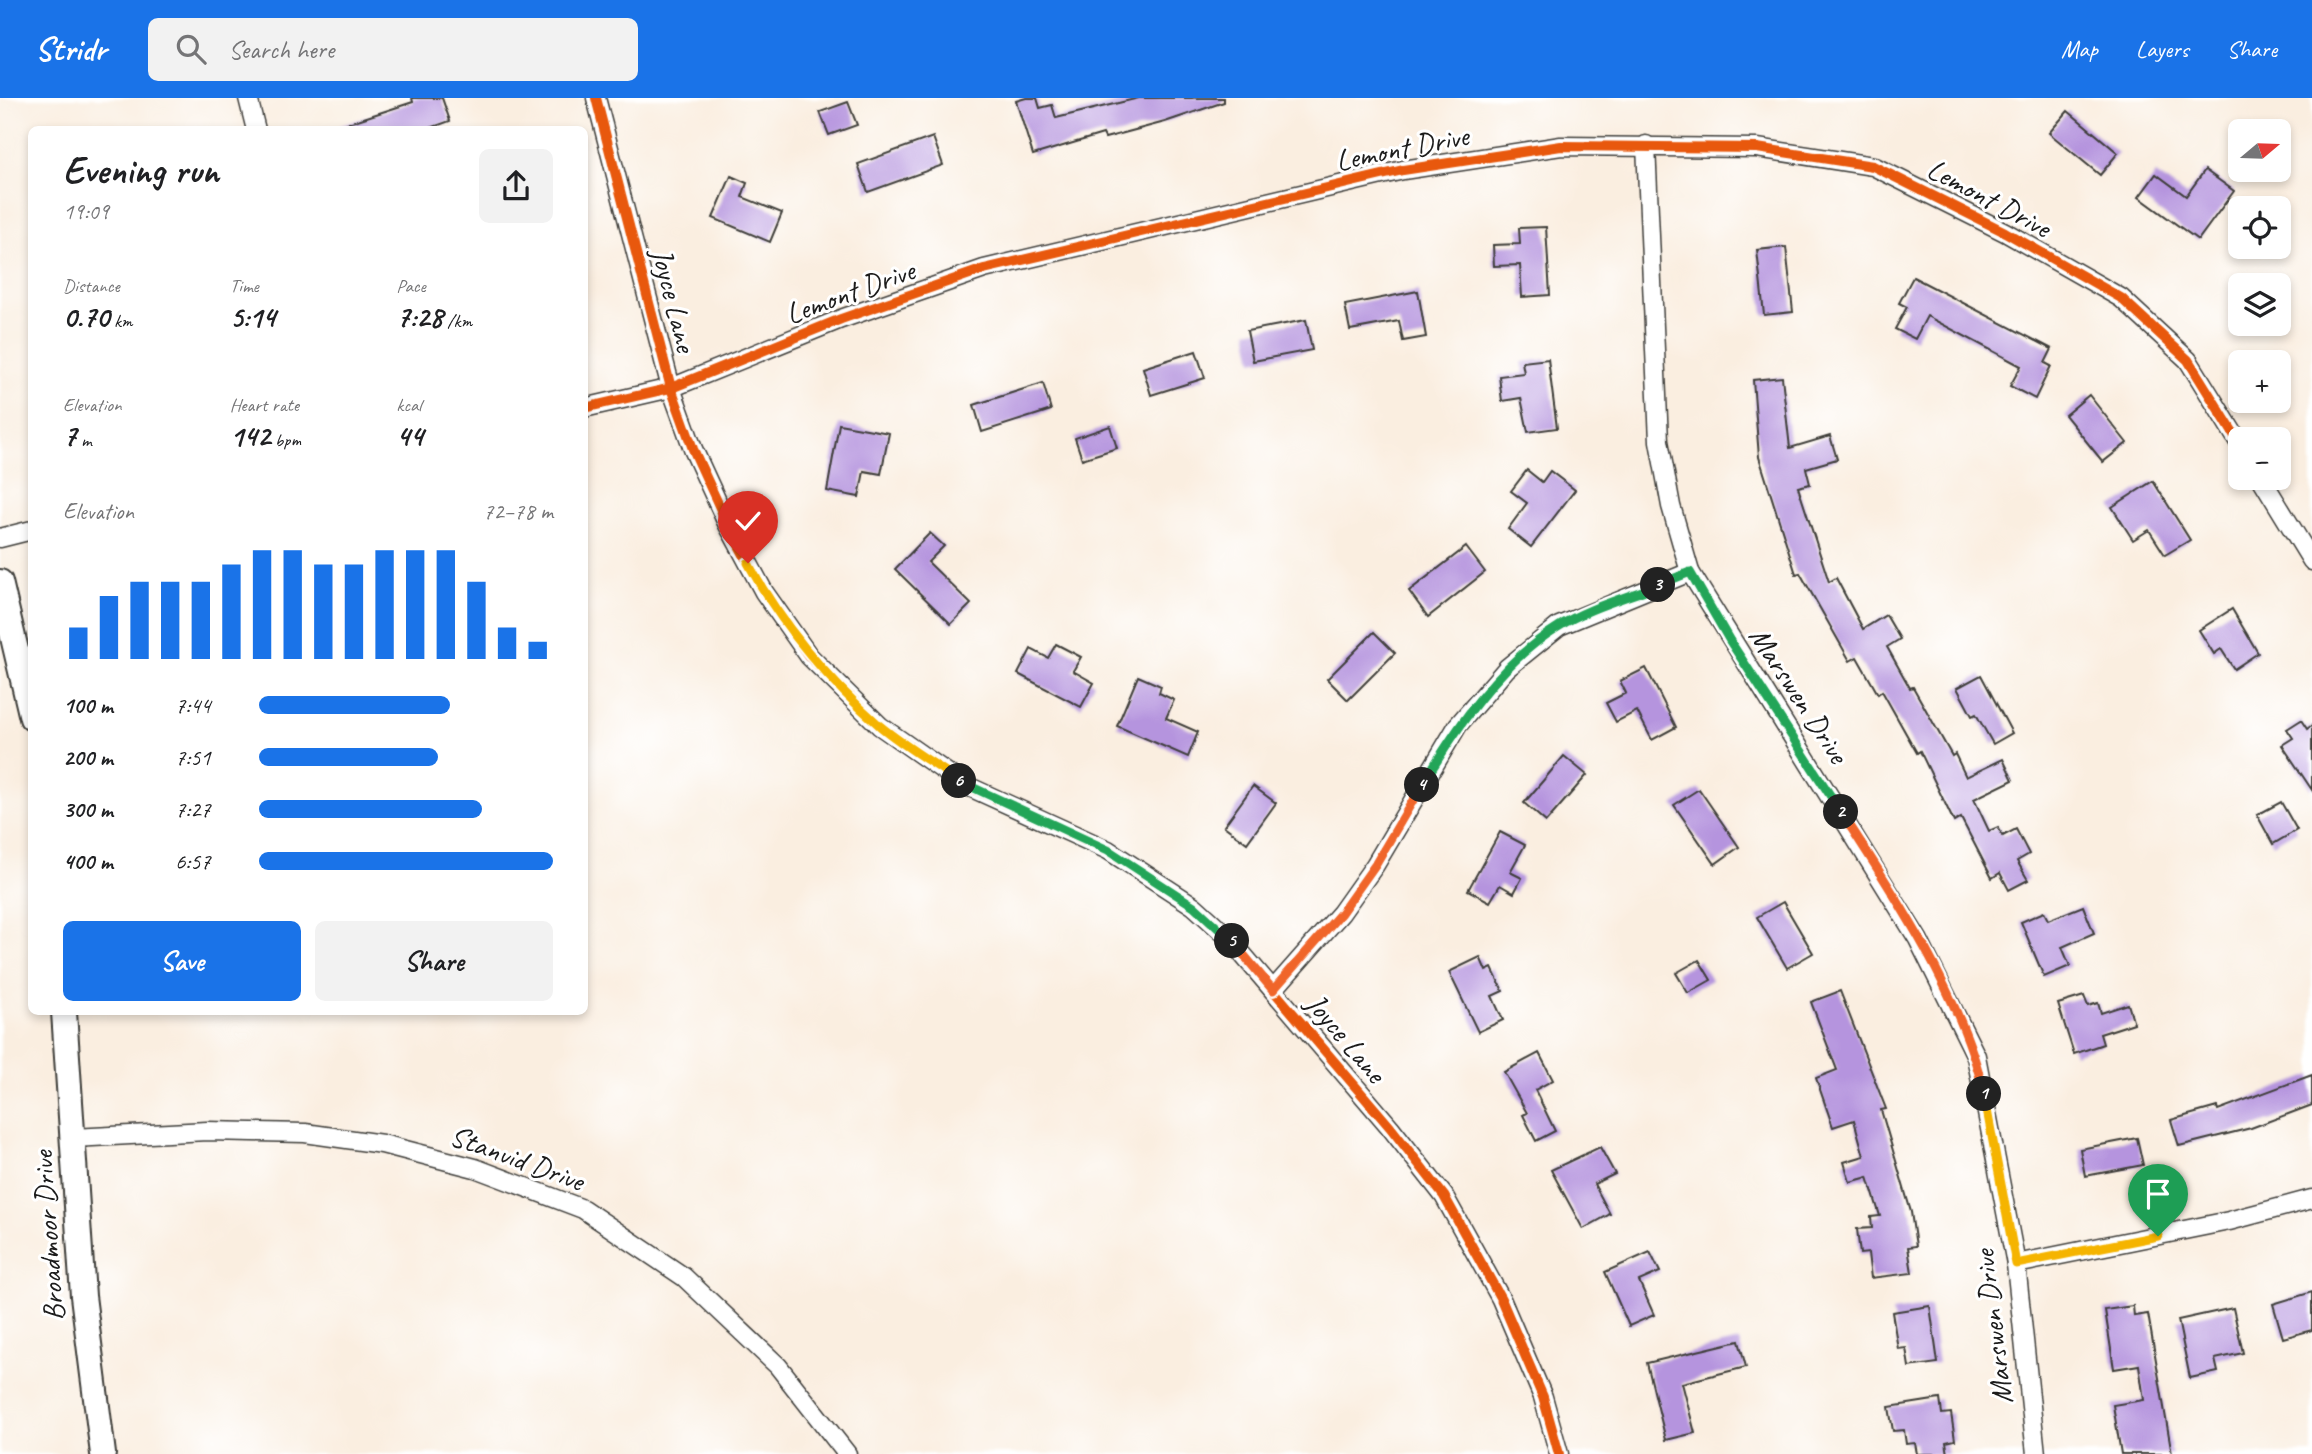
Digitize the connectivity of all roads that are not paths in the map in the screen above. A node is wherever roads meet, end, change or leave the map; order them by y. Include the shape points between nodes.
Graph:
1 (248, 98) edge
2 (596, 98) edge
3 (255, 126) edge
4 (1646, 145) junction
5 (671, 388) junction
6 (588, 407) edge
7 (2229, 427) edge
8 (2268, 490) edge
9 (28, 531) edge
10 (0, 538) edge
11 (2312, 561) edge
12 (1690, 572) junction
13 (0, 582) edge
14 (28, 701) edge
15 (1273, 990) junction
16 (64, 1015) edge
17 (72, 1138) junction
18 (2312, 1199) edge
19 (2016, 1264) junction
20 (103, 1454) edge
21 (847, 1454) edge
22 (1559, 1454) edge
23 (2036, 1454) edge

1 - 3 street
2 - 5 street, Joyce Lane
4 - 5 street, Lemont Drive via 1561,146 1403,170 984,269 841,319
4 - 7 street, Lemont Drive via 1757,148 1873,166 2005,232 2121,298 2188,360
4 - 12 street, Marswen Drive via 1659,441
5 - 6 street, Lemont Drive
5 - 15 street, Joyce Lane via 727,523 764,592 809,656 880,726 963,784 1108,850 1194,906 1226,934
8 - 11 street
9 - 10 street
12 - 15 street via 1559,626 1507,668 1458,724 1375,865 1341,913
12 - 19 street, Marswen Drive via 1845,818 1949,998 1976,1056
13 - 14 main road
15 - 22 street, Joyce Lane via 1444,1196 1501,1299 1543,1397
16 - 17 main road, Broadmoor Drive
17 - 20 main road, Broadmoor Drive via 83,1296
17 - 21 street, Stanvid Drive via 207,1131 331,1136 475,1168 583,1209 684,1277 778,1366
18 - 19 street via 2230,1221
19 - 23 street, Marswen Drive

